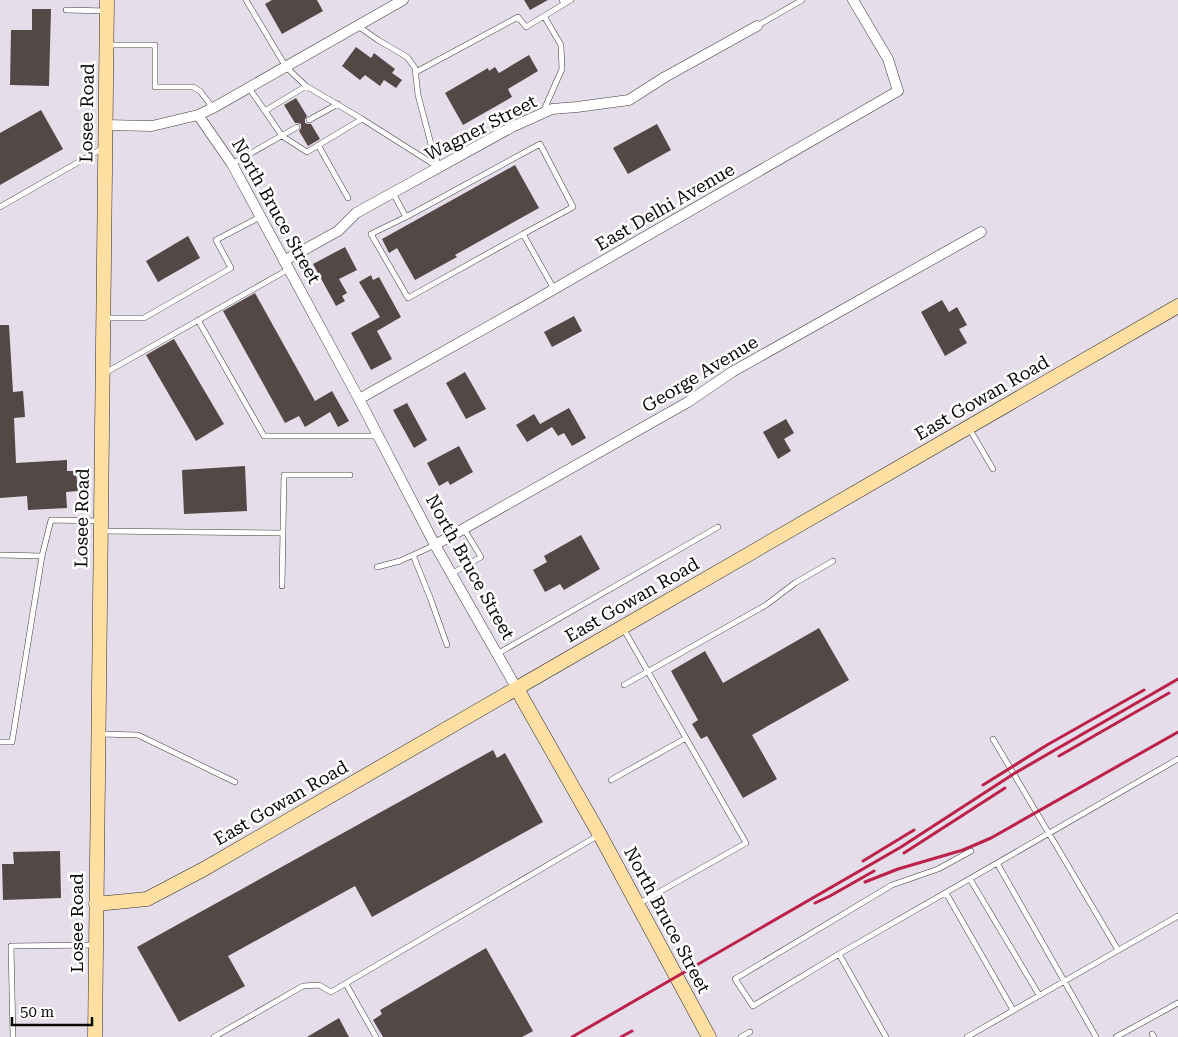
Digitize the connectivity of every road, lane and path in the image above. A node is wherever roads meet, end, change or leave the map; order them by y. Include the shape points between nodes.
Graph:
1 (246, 0) edge
2 (403, 0) edge
3 (571, 0) edge
4 (802, 0) edge
5 (853, 0) edge
6 (563, 2) edge
7 (107, 6) edge
8 (66, 10) dead end
9 (544, 16) junction
10 (358, 26) junction
11 (757, 26) joint
12 (107, 45) junction
13 (286, 67) junction
14 (416, 72) junction
15 (306, 86) junction
16 (250, 88) junction
17 (338, 104) junction
18 (214, 108) junction
19 (265, 111) junction
20 (542, 114) junction
21 (198, 115) junction
22 (362, 118) junction
23 (309, 120) dead end
24 (106, 126) junction
25 (297, 127) dead end
26 (282, 136) junction
27 (318, 145) junction
28 (105, 147) junction
29 (232, 164) junction
30 (439, 167) junction
31 (393, 193) junction
32 (348, 198) dead end
33 (0, 207) edge
34 (260, 217) junction
35 (406, 217) junction
36 (981, 232) dead end
37 (523, 234) junction
38 (286, 265) junction
39 (554, 290) junction
40 (1178, 306) edge
41 (103, 318) junction
42 (198, 320) junction
43 (102, 375) junction
44 (358, 398) junction
45 (969, 427) junction
46 (378, 436) junction
47 (993, 469) dead end
48 (350, 475) dead end
49 (101, 526) junction
50 (718, 527) dead end
51 (464, 529) junction
52 (283, 534) junction
53 (435, 545) junction
54 (0, 555) edge
55 (42, 556) junction
56 (413, 556) junction
57 (833, 561) dead end
58 (377, 567) dead end
59 (451, 574) junction
60 (282, 586) dead end
61 (623, 627) junction
62 (447, 644) dead end
63 (497, 655) junction
64 (648, 671) junction
65 (624, 685) dead end
66 (517, 689) junction
67 (98, 734) junction
68 (686, 738) junction
69 (992, 739) dead end
70 (0, 742) edge
71 (1178, 759) edge
72 (611, 780) dead end
73 (235, 782) dead end
74 (1049, 833) junction
75 (600, 835) junction
76 (971, 851) dead end
77 (997, 863) junction
78 (970, 879) junction
79 (946, 892) junction
80 (96, 904) junction
81 (637, 904) junction
82 (1178, 916) edge
83 (96, 945) junction
84 (1118, 950) junction
85 (839, 954) junction
86 (1065, 981) junction
87 (346, 984) junction
88 (1039, 995) junction
89 (1178, 1003) edge
90 (1014, 1010) junction
91 (750, 1032) dead end
92 (12, 1037) edge
93 (95, 1037) edge
94 (214, 1037) edge
95 (376, 1037) edge
96 (709, 1037) edge
97 (741, 1037) edge
98 (886, 1037) edge
99 (968, 1037) edge
100 (1096, 1037) edge
101 (1116, 1037) edge

1 - 13 lane
2 - 10 street
3 - 6 lane
4 - 11 lane
5 - 39 street, East Delhi Avenue via 888,59 898,91
6 - 9 lane
7 - 8 lane
7 - 12 street, Losee Road
9 - 14 lane via 526,27 518,17
9 - 20 lane via 560,45 562,69
10 - 13 street
10 - 14 lane via 408,57
11 - 20 street, Wagner Street via 629,100 552,109
12 - 18 lane via 155,44 155,87 193,88 200,91
12 - 24 street, Losee Road
13 - 15 lane
13 - 16 street
14 - 30 lane via 418,95
15 - 17 lane
15 - 19 lane
16 - 18 street
16 - 19 lane
17 - 22 lane
17 - 23 lane
18 - 21 street
19 - 26 lane
20 - 30 street, Wagner Street
21 - 24 street via 152,126
21 - 29 street, North Bruce Street
22 - 27 lane
22 - 30 lane
24 - 28 street, Losee Road
25 - 26 lane
26 - 27 lane via 307,152
26 - 29 lane
27 - 32 lane
28 - 33 lane
28 - 41 street, Losee Road
29 - 34 street, North Bruce Street
30 - 31 street, Wagner Street
31 - 35 lane
31 - 38 street, Wagner Street via 356,213 338,231
34 - 38 street, North Bruce Street
34 - 41 lane via 216,240 231,268 144,318
35 - 37 lane via 371,234 408,298
35 - 37 lane via 540,144 573,207
36 - 51 street, George Avenue via 732,372 688,402
37 - 39 lane
38 - 42 lane
38 - 44 street, North Bruce Street
39 - 44 street, East Delhi Avenue
40 - 45 street, East Gowan Road
41 - 43 street, Losee Road
42 - 43 lane
42 - 46 lane via 264,436
43 - 49 street, Losee Road
44 - 46 street, North Bruce Street
45 - 47 lane
45 - 61 street, East Gowan Road
46 - 53 street, North Bruce Street
48 - 52 lane via 284,475
49 - 52 lane
49 - 55 lane via 51,520
49 - 67 street, Losee Road
50 - 63 lane
51 - 53 street, George Avenue
51 - 59 lane via 482,557
52 - 60 lane
53 - 56 lane
53 - 59 street, North Bruce Street
54 - 55 lane
55 - 70 lane via 12,742
56 - 58 lane
56 - 62 lane
57 - 64 lane via 796,582 766,605
59 - 63 street, North Bruce Street
61 - 64 lane
61 - 66 street, East Gowan Road
63 - 66 street, North Bruce Street
64 - 65 lane
64 - 68 lane
66 - 75 street, North Bruce Street
66 - 80 street, East Gowan Road via 146,899
67 - 73 lane via 138,735
67 - 80 street, Losee Road
68 - 72 lane
68 - 81 lane via 746,843
69 - 74 lane
71 - 74 lane
74 - 77 lane
74 - 84 lane
75 - 81 street, North Bruce Street
75 - 87 lane
76 - 85 lane via 938,868 892,885 735,979 753,1006
77 - 78 lane
77 - 86 lane
78 - 79 lane
78 - 88 lane
79 - 85 lane
79 - 90 lane
80 - 83 street, Losee Road
81 - 96 street, North Bruce Street
82 - 84 lane
83 - 92 lane via 11,946
83 - 93 street, Losee Road
84 - 86 lane
85 - 98 lane
86 - 88 lane
86 - 100 lane
87 - 94 lane via 331,992 319,985 303,986
87 - 95 lane
88 - 90 lane
89 - 101 lane
90 - 99 lane
91 - 97 lane

